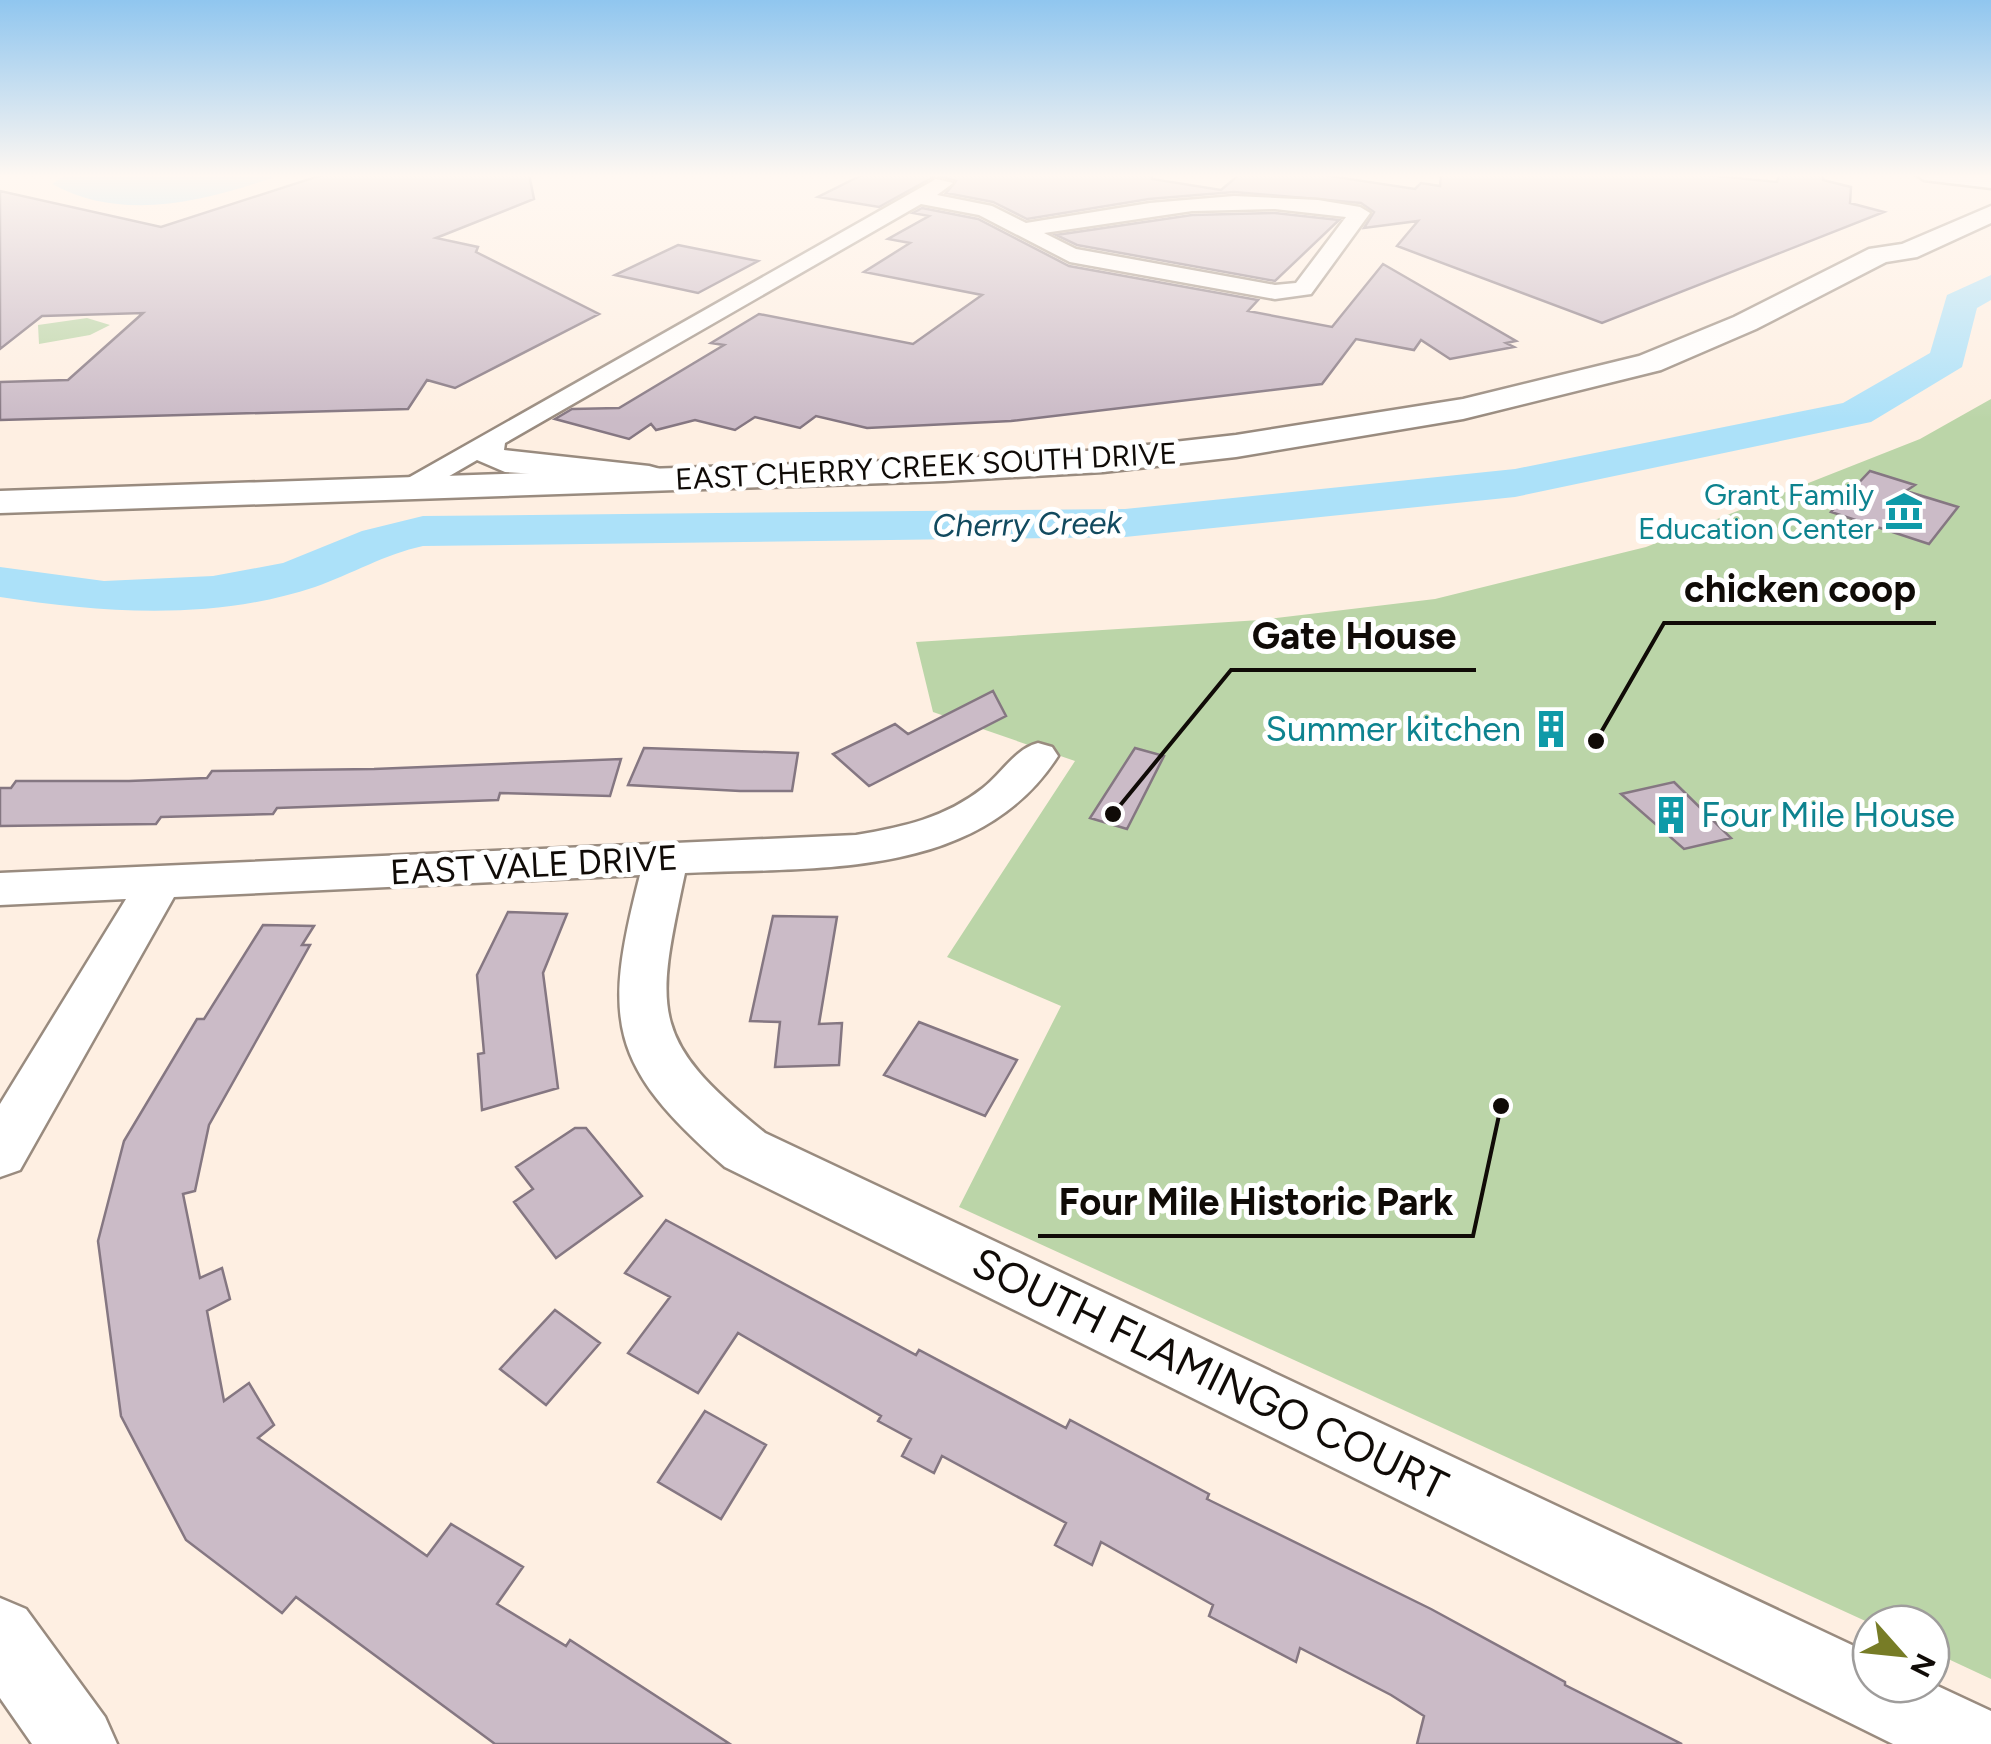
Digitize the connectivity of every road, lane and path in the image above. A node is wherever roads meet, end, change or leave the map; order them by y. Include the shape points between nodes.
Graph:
1 (815, 255) edge
2 (1072, 255) edge
3 (1328, 255) edge
4 (1879, 255) edge
5 (492, 439) junction
6 (706, 479) junction
7 (410, 486) junction
8 (0, 502) edge
9 (1038, 756) dead end
10 (666, 859) junction
11 (160, 882) junction
12 (0, 889) edge
13 (0, 1153) edge
14 (0, 1635) edge
15 (78, 1744) edge
16 (1976, 1744) edge

1 - 5 street
2 - 3 street via 1275,292 1303,289
4 - 6 main road, EAST CHERRY CREEK SOUTH DRIVE via 1650,363 1463,409 1136,458
5 - 6 street via 488,454 505,463
5 - 7 street
6 - 7 main road, EAST CHERRY CREEK SOUTH DRIVE
7 - 8 main road, EAST CHERRY CREEK SOUTH DRIVE
9 - 10 street, EAST VALE DRIVE via 1009,792 920,840 856,850
10 - 11 street, EAST VALE DRIVE
10 - 16 street, SOUTH FLAMINGO COURT via 638,978 646,1036 671,1083 746,1150
11 - 12 street, EAST VALE DRIVE
11 - 13 street
14 - 15 street

